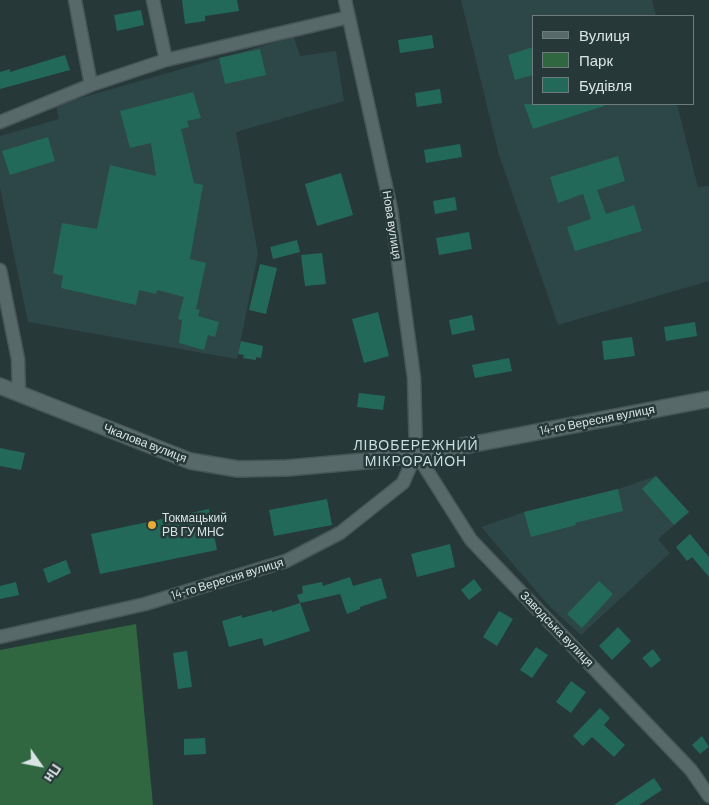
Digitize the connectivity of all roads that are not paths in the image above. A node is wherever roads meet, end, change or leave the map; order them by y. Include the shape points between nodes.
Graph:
1 (74, 0) edge
2 (153, 0) edge
3 (345, 0) edge
4 (349, 18) junction
5 (166, 60) junction
6 (91, 85) junction
7 (0, 122) edge
8 (0, 270) edge
9 (0, 386) edge
10 (19, 394) junction
11 (709, 398) edge
12 (416, 453) junction
13 (0, 637) edge
14 (709, 796) edge

1 - 6 street
2 - 5 street
3 - 4 street, Нова вулиця
4 - 5 street
4 - 12 street, Нова вулиця via 391,209 414,378
5 - 6 street
6 - 7 street
8 - 10 street via 18,360
9 - 10 main road, Чкалова вулиця
10 - 12 main road, Чкалова вулиця via 190,461 238,469 377,460
11 - 12 main road, 14-го Вересня вулиця
12 - 13 street, 14-го Вересня вулиця via 403,483 340,533 286,561 144,604
12 - 14 street, Заводська вулиця via 472,540 691,770

